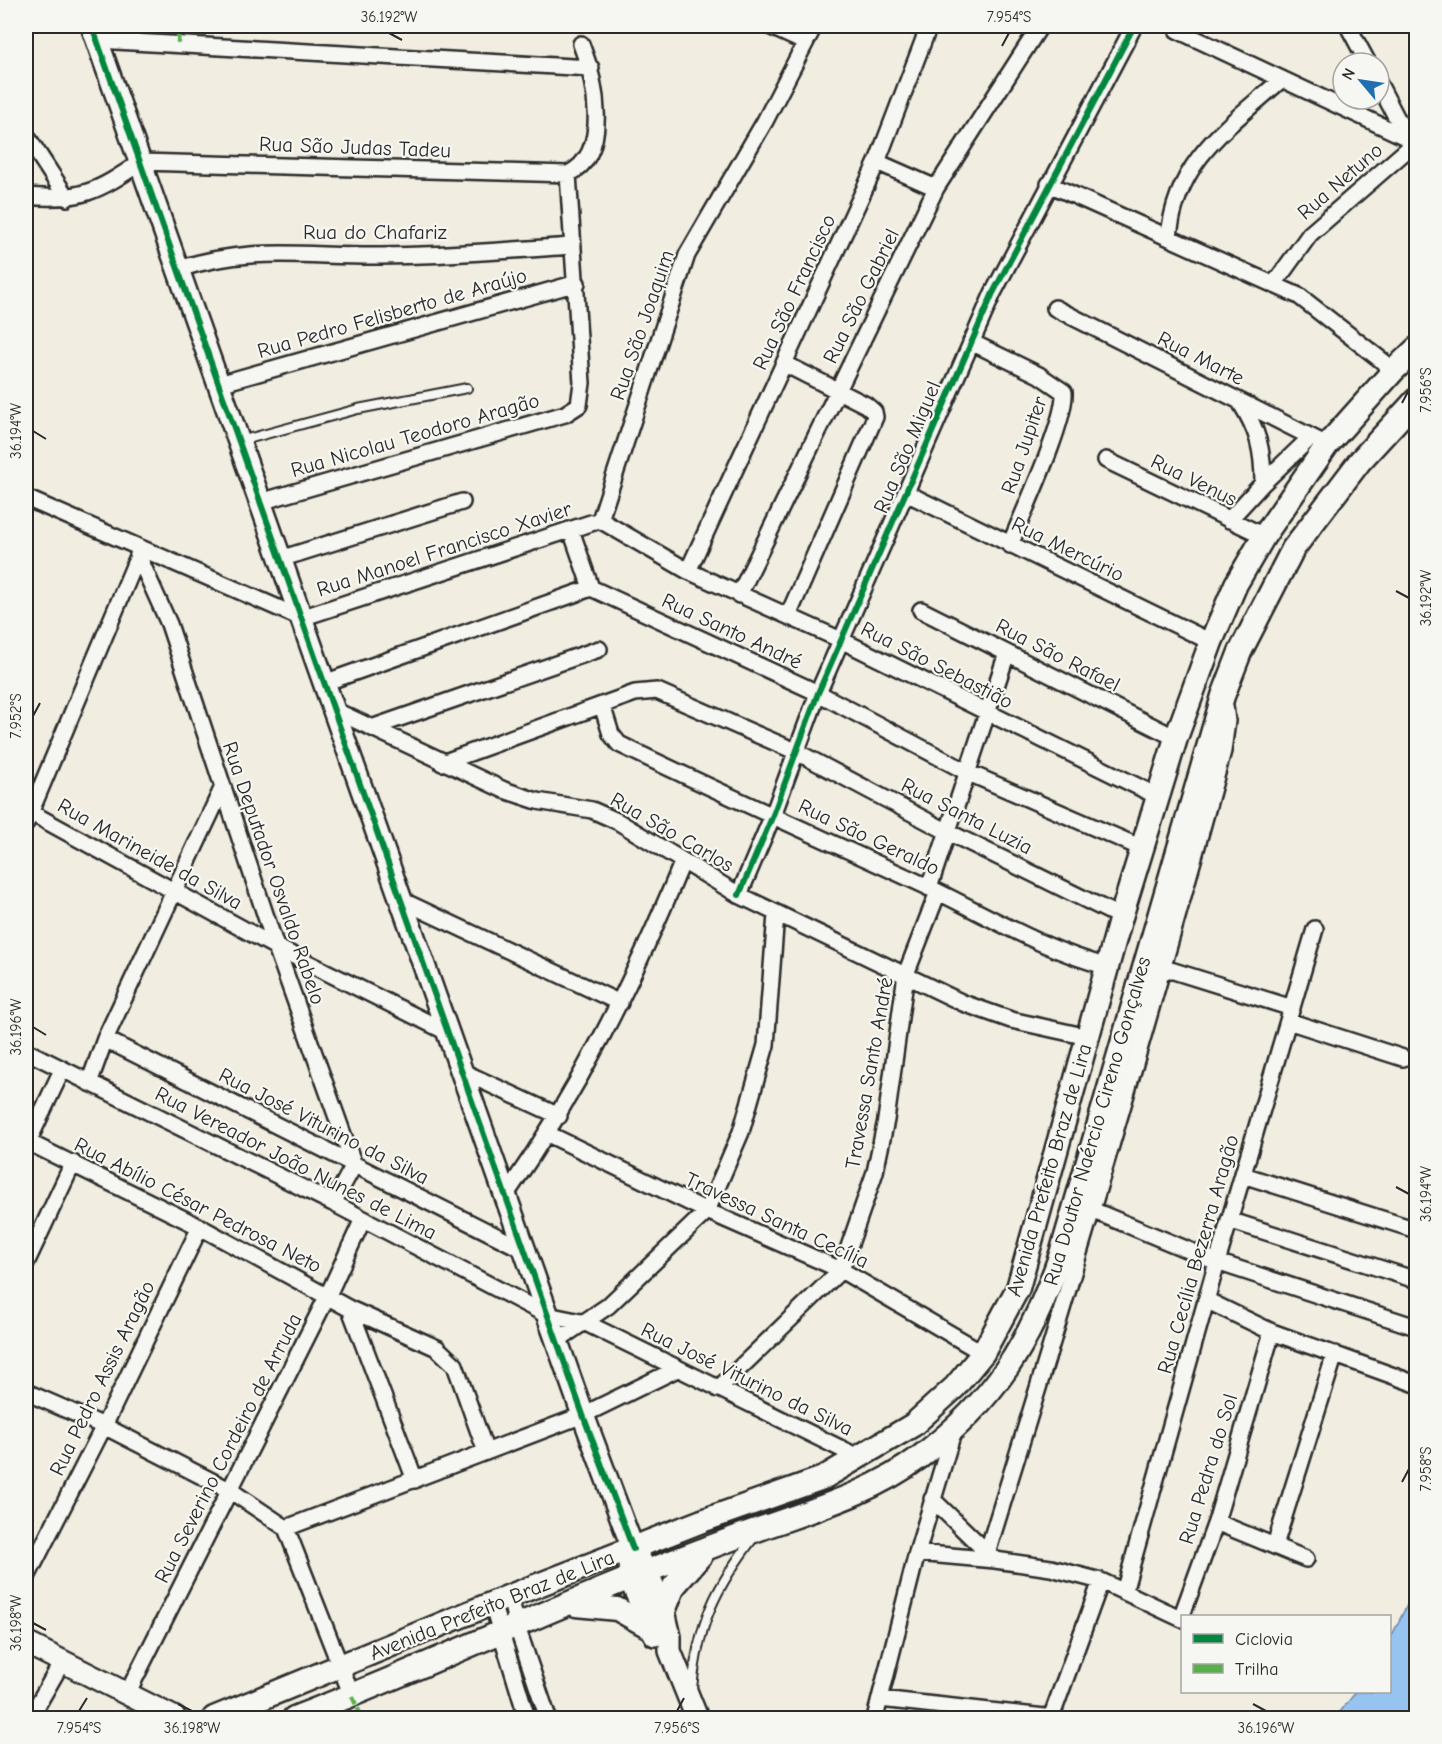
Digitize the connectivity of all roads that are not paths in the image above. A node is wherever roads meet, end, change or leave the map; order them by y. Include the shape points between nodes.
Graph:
1 (769, 26) edge
2 (814, 26) edge
3 (929, 26) edge
4 (1040, 26) edge
5 (1134, 26) edge
6 (1348, 26) edge
7 (1177, 30) dead end
8 (95, 33) edge
9 (804, 42) junction
10 (581, 44) dead end
11 (1362, 51) edge
12 (591, 68) junction
13 (1282, 79) junction
14 (1391, 104) edge
15 (26, 135) edge
16 (1413, 141) edge
17 (141, 162) junction
18 (876, 162) junction
19 (568, 174) junction
20 (1049, 184) junction
21 (936, 188) junction
22 (26, 195) edge
23 (67, 198) junction
24 (1169, 237) junction
25 (573, 246) junction
26 (178, 269) junction
27 (577, 283) junction
28 (1274, 284) junction
29 (1055, 308) dead end
30 (971, 342) junction
31 (1416, 349) edge
32 (785, 364) junction
33 (1394, 370) junction
34 (219, 384) junction
35 (467, 388) dead end
36 (839, 391) junction
37 (1416, 400) edge
38 (1240, 402) junction
39 (239, 441) junction
40 (1319, 441) junction
41 (1106, 460) dead end
42 (1263, 483) junction
43 (906, 493) junction
44 (26, 498) edge
45 (260, 502) junction
46 (462, 502) dead end
47 (600, 520) junction
48 (1229, 520) junction
49 (571, 530) junction
50 (1264, 536) junction
51 (1010, 545) junction
52 (140, 552) junction
53 (280, 559) junction
54 (688, 571) junction
55 (591, 588) junction
56 (740, 596) junction
57 (921, 610) dead end
58 (788, 616) junction
59 (301, 618) junction
60 (841, 640) junction
61 (1211, 642) junction
62 (599, 649) dead end
63 (1007, 653) junction
64 (324, 683) junction
65 (818, 693) junction
66 (1223, 696) junction
67 (602, 705) junction
68 (334, 710) junction
69 (987, 714) junction
70 (374, 727) junction
71 (1176, 738) junction
72 (795, 751) junction
73 (442, 763) junction
74 (969, 773) junction
75 (222, 789) junction
76 (1159, 797) junction
77 (27, 815) edge
78 (773, 815) junction
79 (950, 833) junction
80 (1144, 849) junction
81 (682, 863) junction
82 (175, 890) junction
83 (934, 890) junction
84 (739, 895) junction
85 (401, 900) junction
86 (776, 914) junction
87 (1121, 917) junction
88 (1315, 930) dead end
89 (276, 947) junction
90 (1109, 967) junction
91 (1164, 968) junction
92 (906, 974) junction
93 (620, 1003) junction
94 (1290, 1015) junction
95 (447, 1032) junction
96 (1089, 1036) junction
97 (105, 1039) junction
98 (26, 1051) edge
99 (1403, 1058) dead end
100 (62, 1070) junction
101 (461, 1071) junction
102 (89, 1083) junction
103 (559, 1116) junction
104 (548, 1134) junction
105 (27, 1141) edge
106 (73, 1163) junction
107 (354, 1165) junction
108 (1243, 1175) junction
109 (505, 1196) junction
110 (333, 1203) junction
111 (1085, 1207) junction
112 (707, 1211) junction
113 (363, 1219) junction
114 (1229, 1220) junction
115 (200, 1227) junction
116 (1410, 1228) dead end
117 (524, 1250) junction
118 (1217, 1262) junction
119 (26, 1263) edge
120 (841, 1270) junction
121 (1416, 1280) edge
122 (328, 1294) junction
123 (1206, 1300) junction
124 (351, 1309) junction
125 (547, 1315) junction
126 (586, 1323) junction
127 (1416, 1327) edge
128 (1272, 1332) junction
129 (556, 1341) junction
130 (983, 1353) junction
131 (1335, 1354) junction
132 (677, 1369) junction
133 (1416, 1384) edge
134 (718, 1389) junction
135 (26, 1392) edge
136 (582, 1415) junction
137 (104, 1426) junction
138 (954, 1429) junction
139 (486, 1452) junction
140 (860, 1458) junction
141 (415, 1480) junction
142 (231, 1491) junction
143 (932, 1499) junction
144 (1216, 1522) junction
145 (286, 1528) junction
146 (761, 1528) junction
147 (1275, 1545) junction
148 (633, 1548) junction
149 (708, 1548) junction
150 (917, 1553) junction
151 (991, 1557) junction
152 (1306, 1559) dead end
153 (639, 1576) junction
154 (26, 1579) edge
155 (1101, 1581) junction
156 (1124, 1592) junction
157 (501, 1600) junction
158 (565, 1605) junction
159 (1183, 1615) edge
160 (1181, 1618) edge
161 (658, 1620) junction
162 (509, 1630) junction
163 (26, 1643) edge
164 (62, 1662) junction
165 (339, 1665) junction
166 (127, 1694) junction
167 (352, 1696) junction
168 (880, 1699) junction
169 (694, 1711) edge
170 (1053, 1718) edge
171 (30, 1719) edge
172 (175, 1719) edge
173 (214, 1719) edge
174 (294, 1719) edge
175 (527, 1719) edge
176 (548, 1719) edge
177 (875, 1719) edge

1 - 9 street
2 - 9 street, Rua São Joaquim
3 - 18 street, Rua São Francisco
4 - 21 street, Rua São Gabriel
5 - 20 street, Rua São Miguel
6 - 11 street
7 - 13 street
8 - 12 street
8 - 17 street
9 - 47 street, Rua São Joaquim via 765,121 687,255
10 - 12 street
12 - 19 street via 595,128 585,161 580,169
13 - 16 street
13 - 24 street via 1199,156 1179,192
14 - 16 street
15 - 23 street
16 - 28 street, Rua Netuno via 1310,234
17 - 19 street, Rua São Judas Tadeu
17 - 23 street via 92,193
17 - 26 street
18 - 21 street
18 - 32 street, Rua São Francisco
19 - 25 street
20 - 24 street
20 - 30 street, Rua São Miguel
21 - 36 street, Rua São Gabriel
22 - 23 street
24 - 28 street
25 - 26 street, Rua do Chafariz via 381,256 246,253
25 - 27 street
26 - 34 street
27 - 34 street, Rua Pedro Felisberto de Araújo
27 - 45 street, Rua Nicolau Teodoro Aragão via 582,383 579,405 565,414
28 - 33 street via 1319,309
29 - 38 street, Rua Marte
30 - 43 street, Rua São Miguel
30 - 51 street, Rua Jupiter via 1039,375 1064,392 1055,432
31 - 33 main road, Avenida Prefeito Braz de Lira
32 - 36 street
32 - 54 street, Rua São Francisco
33 - 40 main road, Avenida Prefeito Braz de Lira
34 - 39 street
35 - 39 lane via 349,412
36 - 56 street, Rua São Gabriel
36 - 58 street via 874,412 870,430
37 - 66 main road, Avenida Prefeito Braz de Lira via 1360,461 1293,549 1240,652
38 - 40 street, Rua Marte
38 - 42 street via 1256,428
39 - 45 street
40 - 42 street
40 - 50 main road, Avenida Prefeito Braz de Lira
41 - 48 street, Rua Venus
42 - 48 street
43 - 51 street, Rua Mercúrio
43 - 60 street, Rua São Miguel
44 - 52 street
45 - 53 street
46 - 53 street
47 - 49 street, Rua Manoel Francisco Xavier
47 - 54 street, Rua São Sebastião
48 - 50 street, Rua Venus
49 - 55 street
49 - 59 street, Rua Manoel Francisco Xavier
50 - 61 main road, Avenida Prefeito Braz de Lira via 1236,584
51 - 61 street, Rua Mercúrio
52 - 59 street
52 - 75 street, Rua Deputador Osvaldo Rabelo via 169,624
52 - 77 street
53 - 59 street
54 - 56 street, Rua São Sebastião
55 - 64 street
55 - 65 street, Rua Santo André
56 - 58 street, Rua São Sebastião
57 - 63 street, Rua São Rafael
58 - 60 street, Rua São Sebastião
59 - 64 street
60 - 65 street, Rua São Miguel
60 - 69 street, Rua São Sebastião
61 - 71 main road, Avenida Prefeito Braz de Lira
62 - 70 street
63 - 69 street, Travessa Santo André
63 - 71 street, Rua São Rafael
64 - 68 street
65 - 72 street, Rua São Miguel
65 - 74 street, Rua Santo André
66 - 91 street, Rua Doutor Naércio Cireno Gonçalves via 1227,721 1223,751
66 - 111 main road, Avenida Prefeito Braz de Lira
67 - 72 street, Rua Santa Luzia via 635,693 657,691
67 - 73 street, Rua Santa Luzia
67 - 78 street, Rua São Geraldo via 611,734 619,744
68 - 70 street, Rua São Carlos
68 - 85 street
69 - 74 street, Travessa Santo André
69 - 76 street, Rua São Sebastião
70 - 73 street, Rua São Carlos
71 - 76 main road, Avenida Prefeito Braz de Lira
72 - 78 street, Rua São Miguel
72 - 79 street, Rua Santa Luzia
73 - 81 street, Rua São Carlos via 522,797 592,810
74 - 79 street, Travessa Santo André
74 - 80 street, Rua Santo André
75 - 82 street
75 - 89 street, Rua Deputador Osvaldo Rabelo
76 - 80 main road, Avenida Prefeito Braz de Lira
77 - 82 street, Rua Marineide da Silva
78 - 83 street, Rua São Geraldo
78 - 84 street, Rua São Miguel
79 - 83 street, Travessa Santo André
79 - 87 street, Rua Santa Luzia
80 - 87 main road, Avenida Prefeito Braz de Lira
81 - 84 street, Rua São Carlos
81 - 93 street
82 - 89 street, Rua Marineide da Silva
82 - 97 street
83 - 90 street, Rua São Geraldo via 1041,944
83 - 92 street, Travessa Santo André
84 - 86 street, Rua São Carlos
85 - 93 street
85 - 95 street
86 - 92 street, Rua São Carlos
86 - 112 street via 766,1045 741,1132
87 - 90 main road, Avenida Prefeito Braz de Lira
88 - 94 street, Rua Cecília Bezerra Aragão
89 - 95 street, Rua Marineide da Silva
89 - 107 street, Rua Deputador Osvaldo Rabelo
90 - 96 main road, Avenida Prefeito Braz de Lira
91 - 94 street
91 - 111 street, Rua Doutor Naércio Cireno Gonçalves
92 - 96 street, Rua São Carlos via 986,1012
92 - 120 street, Travessa Santo André via 876,1172
93 - 103 street
94 - 99 street
94 - 108 street, Rua Cecília Bezerra Aragão
95 - 101 street
96 - 130 main road, Avenida Prefeito Braz de Lira via 1018,1288
97 - 102 street
97 - 107 street, Rua José Viturino da Silva
98 - 100 street, Rua Vereador João Nunes de Lima
100 - 102 street, Rua Vereador João Nunes de Lima
100 - 105 street
101 - 103 street
101 - 109 street
102 - 110 street, Rua Vereador João Nunes de Lima
103 - 104 street
104 - 109 street
104 - 112 street, Travessa Santa Cecília
105 - 106 street, Rua Abílio César Pedrosa Neto
106 - 115 street, Rua Abílio César Pedrosa Neto
106 - 119 street
107 - 110 street
107 - 117 street, Rua José Viturino da Silva
108 - 114 street, Rua Cecília Bezerra Aragão
108 - 116 street
109 - 117 street
110 - 113 street, Rua Vereador João Nunes de Lima
111 - 118 street
111 - 138 main road, Avenida Prefeito Braz de Lira via 1020,1351 989,1394
111 - 151 street, Rua Doutor Naércio Cireno Gonçalves
112 - 120 street, Travessa Santa Cecília
112 - 126 street
113 - 122 street, Rua Severino Cordeiro de Arruda
113 - 125 street, Rua Vereador João Nunes de Lima
114 - 118 street, Rua Cecília Bezerra Aragão
114 - 121 street
115 - 122 street, Rua Abílio César Pedrosa Neto
115 - 137 street, Rua Pedro Assis Aragão
117 - 125 street
118 - 123 street, Rua Cecília Bezerra Aragão
118 - 127 street
120 - 130 street, Travessa Santa Cecília
120 - 134 street, Travessa Santo André
122 - 124 street, Rua Abílio César Pedrosa Neto
122 - 142 street, Rua Severino Cordeiro de Arruda
123 - 128 street
123 - 156 street, Rua Cecília Bezerra Aragão
124 - 139 street, Rua Abílio César Pedrosa Neto via 446,1355 462,1380
124 - 141 street
125 - 126 street, Rua José Viturino da Silva
125 - 129 street
126 - 129 street
126 - 132 street, Rua José Viturino da Silva
128 - 131 street
128 - 144 street, Rua Pedra do Sol
129 - 136 street
130 - 140 main road, Avenida Prefeito Braz de Lira via 955,1388 913,1425
131 - 133 street
131 - 147 street
132 - 134 street, Rua José Viturino da Silva
132 - 136 street
134 - 140 street, Rua José Viturino da Silva
135 - 137 street
136 - 139 street
136 - 148 street
137 - 142 street
137 - 154 street, Rua Pedro Assis Aragão
138 - 143 street
138 - 146 main road, Avenida Prefeito Braz de Lira via 918,1459 880,1481 828,1505
139 - 141 street
140 - 148 main road, Avenida Prefeito Braz de Lira via 823,1478
141 - 145 street
142 - 145 street
142 - 166 street, Rua Severino Cordeiro de Arruda
143 - 150 street
143 - 151 street
144 - 147 street
144 - 159 street, Rua Pedra do Sol
145 - 165 street
146 - 149 main road, Avenida Prefeito Braz de Lira
146 - 169 lane via 713,1598 698,1644
147 - 152 street
148 - 153 street
148 - 157 main road, Avenida Prefeito Braz de Lira
149 - 153 main road, Avenida Prefeito Braz de Lira
149 - 161 main road via 682,1575
150 - 151 street, Rua Pedra do Sol
150 - 168 street
151 - 155 street, Rua Pedra do Sol
153 - 158 main road, Avenida Prefeito Braz de Lira
153 - 161 street
155 - 156 street, Rua Pedra do Sol
155 - 170 street
156 - 160 street, Rua Pedra do Sol
157 - 162 street
157 - 165 main road, Avenida Prefeito Braz de Lira
158 - 161 main road via 617,1609
158 - 162 main road, Avenida Prefeito Braz de Lira
161 - 169 street via 669,1629 670,1651
162 - 167 main road, Avenida Prefeito Braz de Lira
162 - 175 street
162 - 176 street
163 - 164 street
164 - 166 street
164 - 171 street
165 - 167 street
165 - 173 main road, Avenida Prefeito Braz de Lira
166 - 172 street
167 - 174 main road, Avenida Prefeito Braz de Lira
168 - 170 street
168 - 177 street

